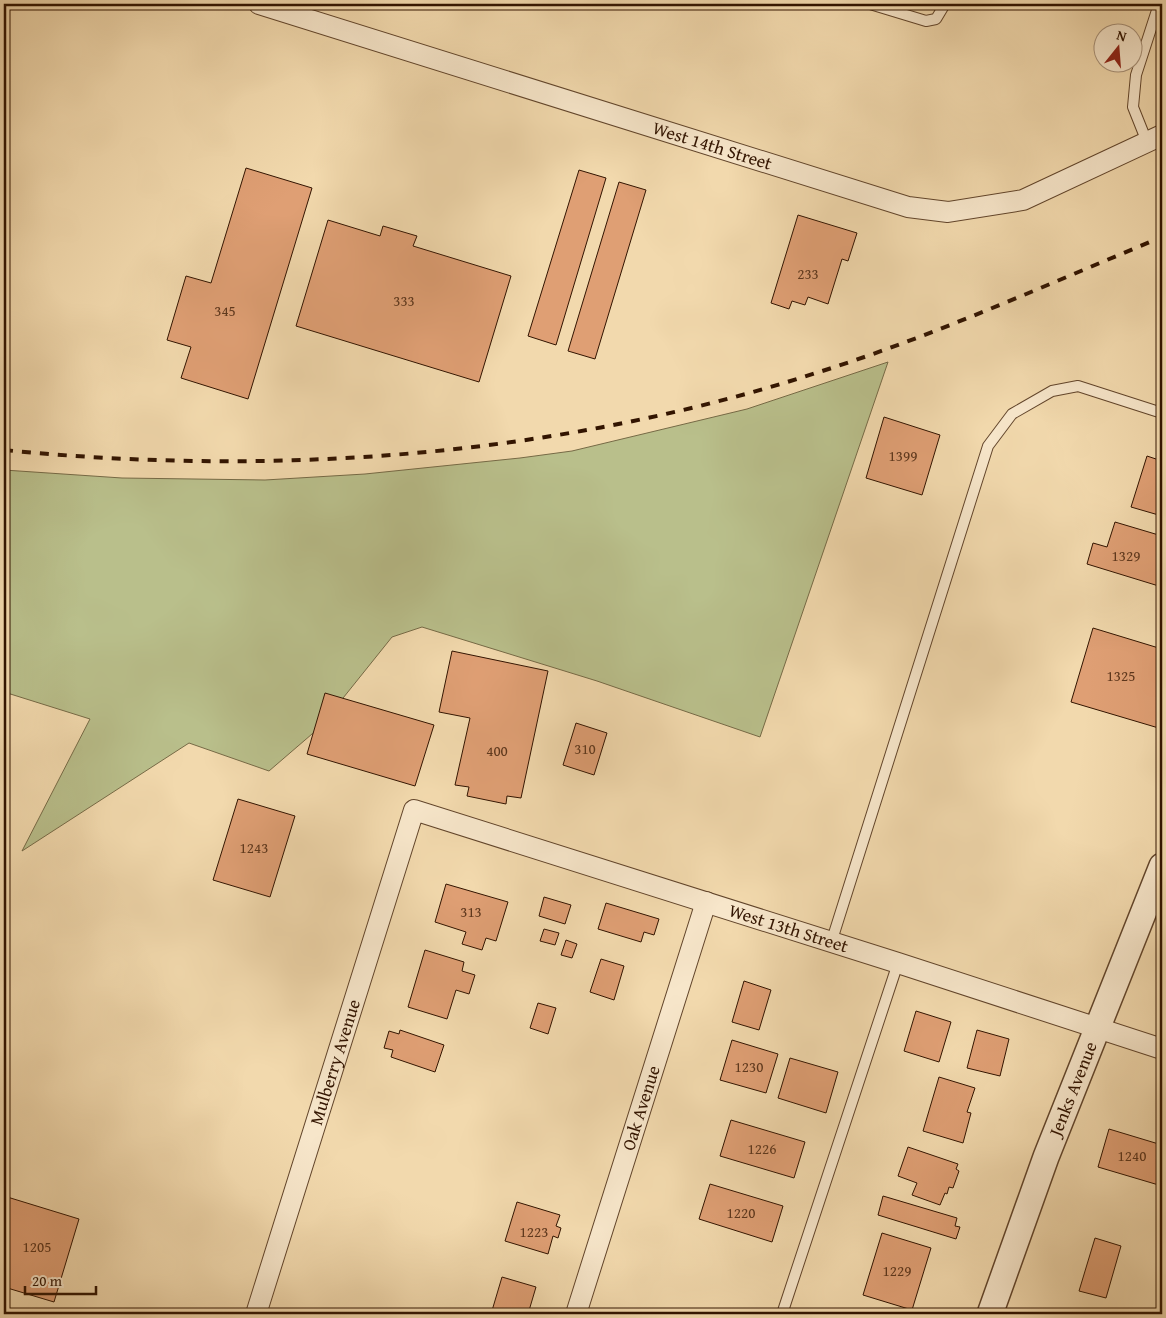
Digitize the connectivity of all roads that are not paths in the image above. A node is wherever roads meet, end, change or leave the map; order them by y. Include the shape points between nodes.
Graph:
1 (258, 4) edge
2 (870, 4) edge
3 (944, 4) edge
4 (1159, 4) edge
5 (1155, 139) edge
6 (1162, 413) edge
7 (414, 810) joint
8 (1162, 866) edge
9 (706, 902) junction
10 (830, 943) junction
11 (898, 963) junction
12 (1098, 1029) junction
13 (1162, 1049) edge
14 (256, 1314) edge
15 (576, 1314) edge
16 (782, 1314) edge
17 (990, 1314) edge

1 - 5 street, West 14th Street via 908,207 948,212 1023,200
2 - 3 lane via 926,21 936,19
4 - 5 lane via 1136,75 1133,108
6 - 10 lane via 1078,386 1052,391 1012,414 988,446
7 - 9 street, West 13th Street
7 - 14 street, Mulberry Avenue
8 - 12 street, Jenks Avenue
9 - 10 street, West 13th Street
9 - 15 street, Oak Avenue
10 - 11 street, West 13th Street
11 - 12 street, West 13th Street
11 - 16 lane
12 - 13 street, West 13th Street
12 - 17 street, Jenks Avenue via 1040,1174

